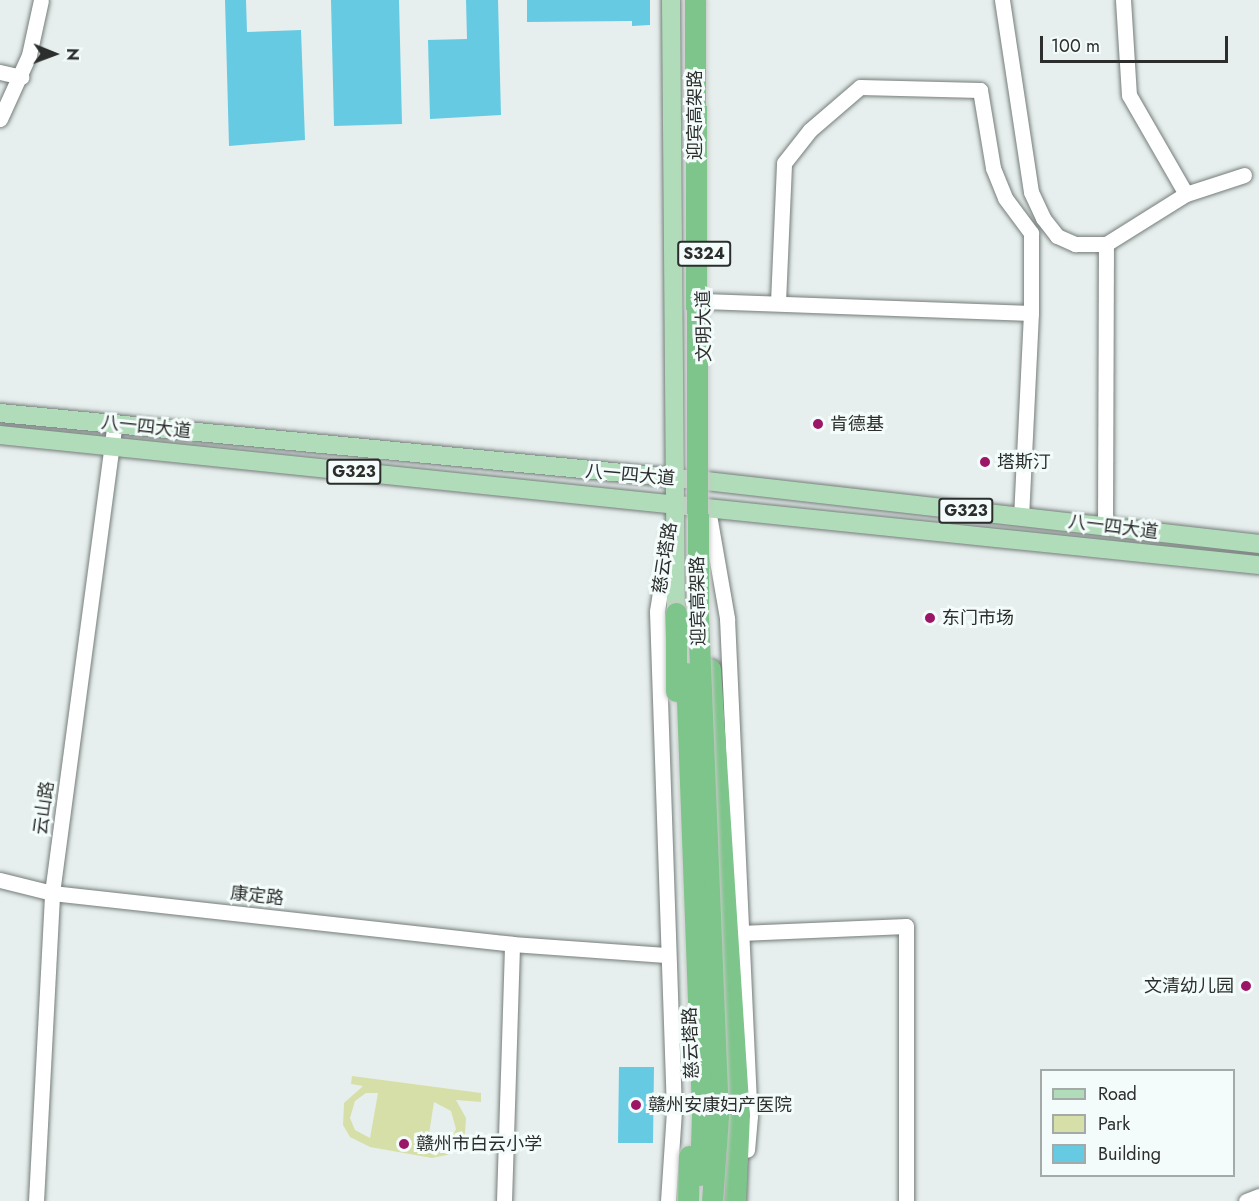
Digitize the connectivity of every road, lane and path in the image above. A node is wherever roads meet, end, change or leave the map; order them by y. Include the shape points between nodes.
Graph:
1 (41, 0) edge
2 (671, 0) edge
3 (681, 0) edge
4 (695, 0) edge
5 (703, 0) edge
6 (1002, 0) edge
7 (1123, 0) edge
8 (0, 72) edge
9 (21, 77) junction
10 (0, 119) edge
11 (1244, 175) dead end
12 (1186, 194) junction
13 (1106, 243) junction
14 (704, 301) junction
15 (778, 302) junction
16 (1031, 312) junction
17 (0, 413) edge
18 (115, 423) junction
19 (0, 435) edge
20 (112, 446) junction
21 (672, 479) junction
22 (706, 481) junction
23 (674, 504) junction
24 (708, 509) junction
25 (1021, 517) junction
26 (1106, 527) junction
27 (1259, 544) edge
28 (1259, 565) edge
29 (676, 613) joint
30 (706, 617) junction
31 (0, 880) edge
32 (52, 893) junction
33 (740, 933) junction
34 (512, 944) junction
35 (666, 955) junction
36 (1259, 1196) edge
37 (686, 1200) edge
38 (36, 1201) edge
39 (504, 1201) edge
40 (712, 1201) edge
41 (727, 1201) edge
42 (735, 1201) edge
43 (742, 1201) edge
44 (906, 1201) edge
45 (1246, 1201) edge

1 - 9 street
2 - 21 main road, 文明大道 / S324 via 675,303
3 - 37 highway, 迎宾高架路, bridge via 684,617 702,1116
4 - 40 highway, 迎宾高架路, bridge via 698,616 718,1116
5 - 14 main road, 文明大道 / S324
6 - 13 street via 1031,192 1043,218 1058,236 1075,244
7 - 12 street via 1129,95
8 - 9 street
9 - 10 street
11 - 12 street
12 - 13 street
13 - 26 street
14 - 15 street
14 - 22 main road, 文明大道 / S324
15 - 16 street
15 - 16 street via 784,163 810,130 860,87 980,90 993,168 1005,198 1031,233
16 - 25 street
17 - 18 main road, 八一四大道 / G323
18 - 20 street, 云山路
18 - 21 main road, 八一四大道 / G323
19 - 20 main road, 八一四大道 / G323
20 - 23 main road, 八一四大道 / G323
20 - 32 street, 云山路
21 - 22 main road, 八一四大道 / G323
21 - 23 main road, 文明大道 / S324
22 - 24 main road, 文明大道 / S324
22 - 25 main road, 八一四大道 / G323
23 - 24 main road, 八一四大道 / G323
23 - 29 main road, 慈云塔路
23 - 35 street, 慈云塔路 via 657,611
24 - 28 main road, 八一四大道 / G323
24 - 30 main road, 慈云塔路
24 - 33 street via 727,618
25 - 26 main road, 八一四大道 / G323
26 - 27 main road, 八一四大道 / G323
29 - 37 highway, bridge via 679,930 690,1115
30 - 41 main road, 慈云塔路 via 732,1115
30 - 42 highway via 739,1114
31 - 32 street, 康定路
32 - 34 street, 康定路
32 - 38 street, 云山路
33 - 43 street via 750,1116
33 - 44 street via 906,926
34 - 35 street, 康定路
34 - 39 street
35 - 37 street, 慈云塔路 via 674,1111
36 - 45 street

